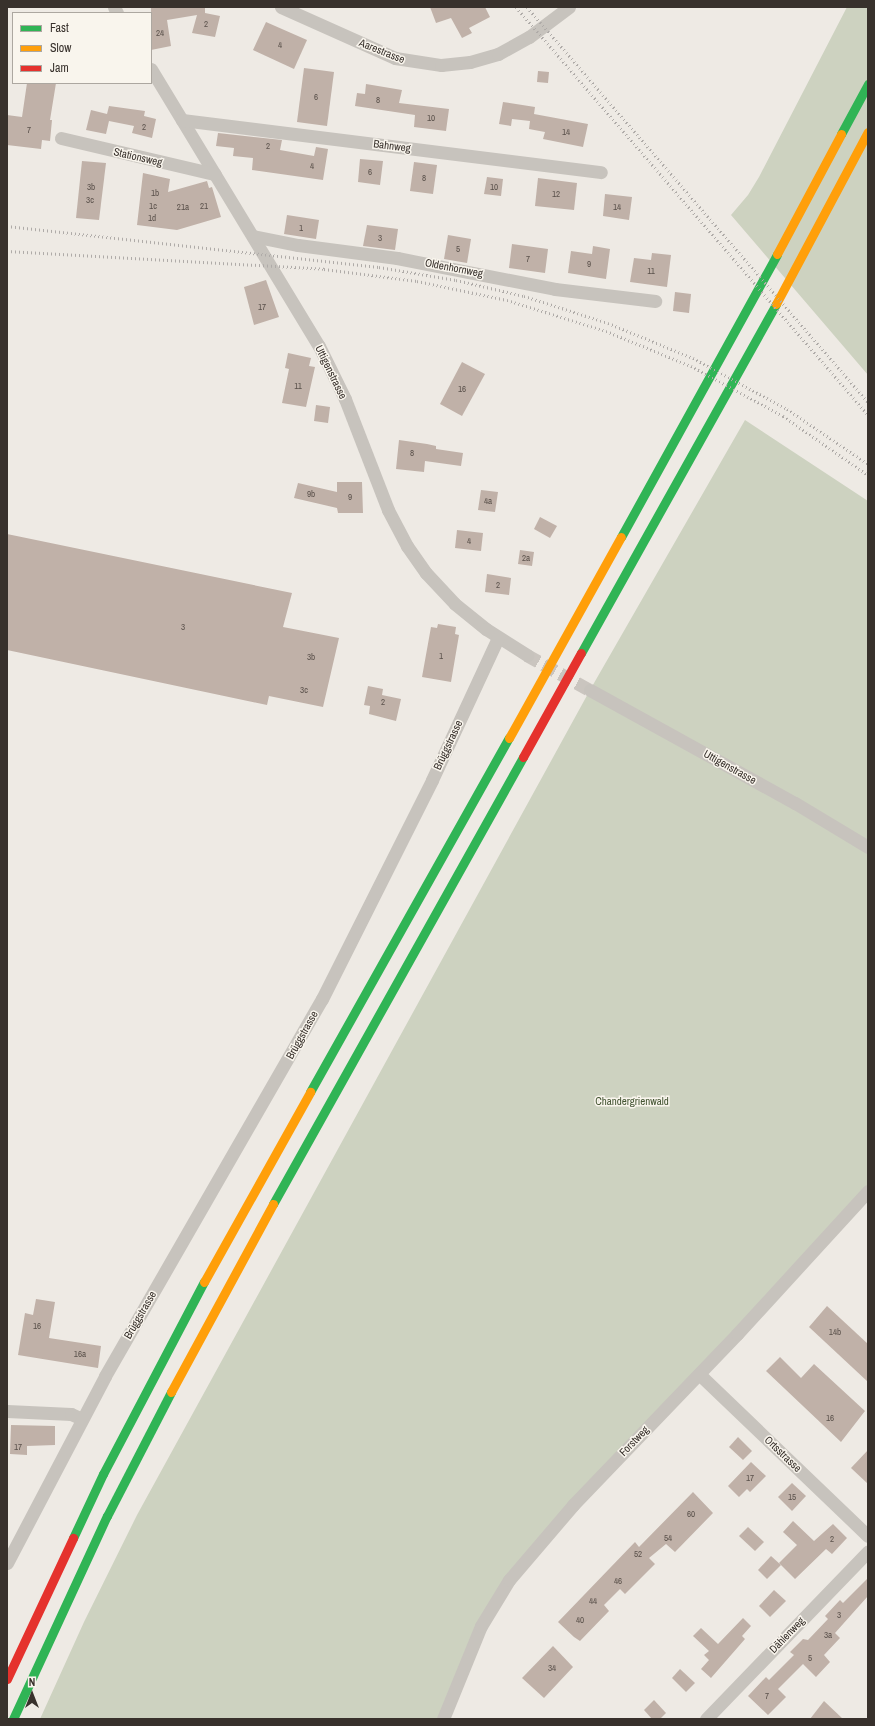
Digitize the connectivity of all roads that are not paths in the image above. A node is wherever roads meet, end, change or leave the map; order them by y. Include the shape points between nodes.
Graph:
1 (281, 7) edge
2 (569, 7) edge
3 (152, 71) edge
4 (868, 84) edge
5 (182, 120) junction
6 (868, 132) edge
7 (62, 138) dead end
8 (601, 172) dead end
9 (215, 174) junction
10 (253, 236) junction
11 (655, 301) dead end
12 (498, 638) junction
13 (527, 655) tunnel mouth
14 (590, 690) tunnel mouth
15 (868, 846) edge
16 (868, 1191) edge
17 (699, 1374) junction
18 (7, 1411) edge
19 (82, 1418) junction
20 (868, 1536) edge
21 (868, 1551) edge
22 (7, 1563) edge
23 (7, 1679) edge
24 (13, 1719) edge
25 (442, 1719) edge
26 (706, 1719) edge

1 - 2 street, Aarestrasse via 395,58 441,65 470,62 498,54 524,41
3 - 5 street, Uttigenstrasse
4 - 23 highway via 705,387 194,1300 103,1474
5 - 8 street, Bahnweg
5 - 9 street, Uttigenstrasse
6 - 24 highway via 768,318 212,1313 95,1540
7 - 9 street, Stationsweg
9 - 10 street, Uttigenstrasse
10 - 11 street, Oldenhornweg via 298,245 404,259 555,289
10 - 12 street, Uttigenstrasse via 328,364 385,505 406,546 447,597
12 - 13 street, Uttigenstrasse
12 - 19 street, Brüggstrasse via 428,787 322,999
14 - 15 street, Uttigenstrasse
16 - 17 street, Forstweg
17 - 20 street, Ortsstrasse
17 - 25 street, Forstweg via 573,1505 509,1580 481,1626
18 - 19 street via 71,1414
19 - 22 street, Brüggstrasse
21 - 26 street, Dählenweg

